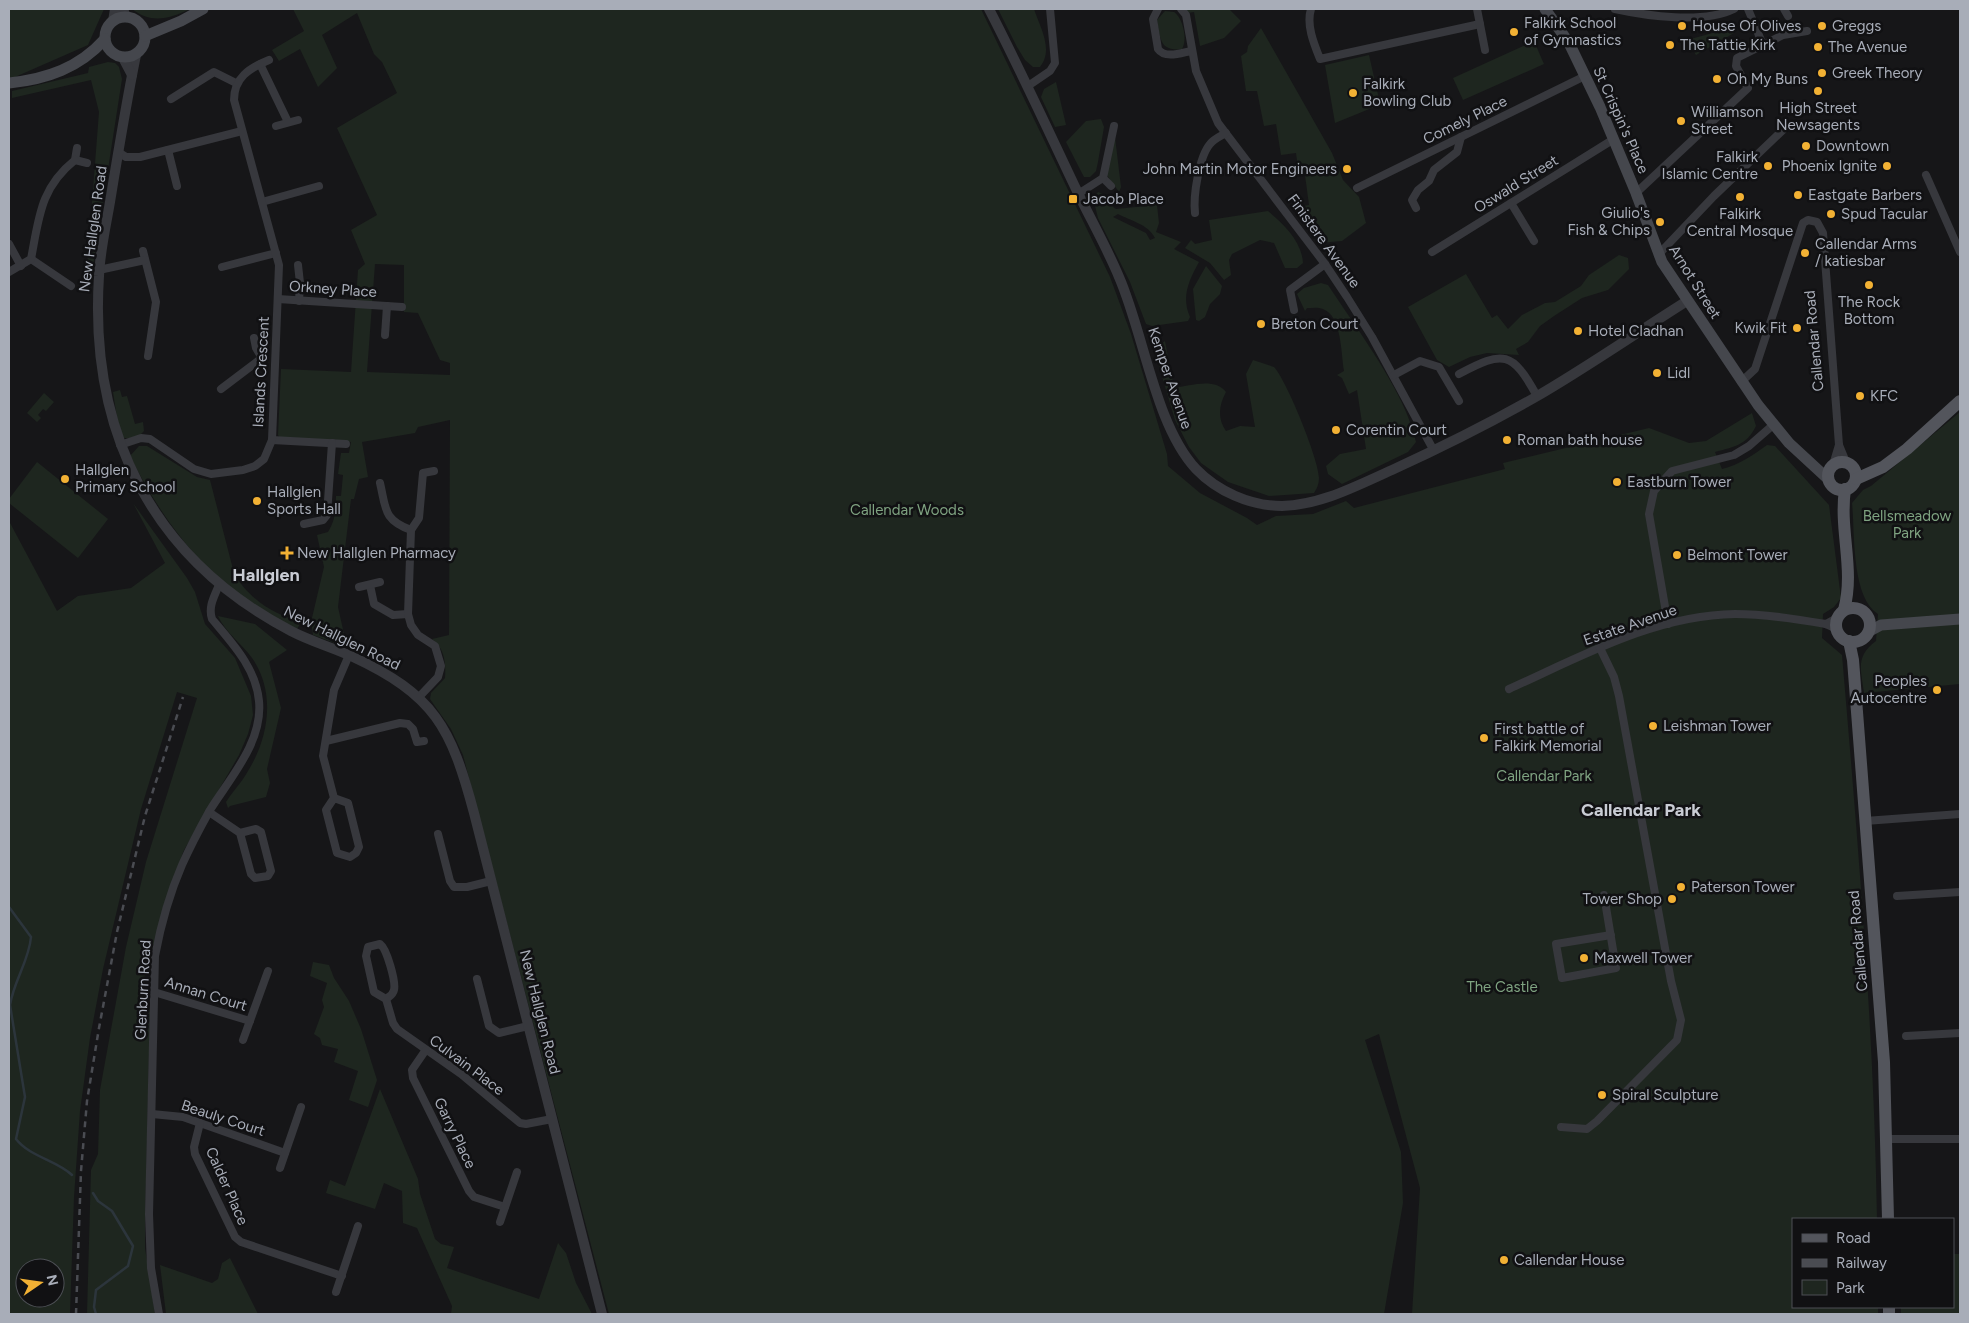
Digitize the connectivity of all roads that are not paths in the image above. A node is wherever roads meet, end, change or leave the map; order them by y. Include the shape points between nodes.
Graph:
1 (115, 9) edge
2 (203, 9) edge
3 (990, 9) edge
4 (1050, 9) edge
5 (1158, 9) edge
6 (1181, 9) edge
7 (1311, 9) edge
8 (1477, 9) edge
9 (1545, 9) edge
10 (1615, 9) edge
11 (1734, 9) edge
12 (1748, 9) edge
13 (1668, 12) edge
14 (124, 13) edge
15 (113, 21) junction
16 (1480, 24) junction
17 (1807, 31) dead end
18 (144, 32) junction
19 (107, 44) junction
20 (1762, 45) junction
21 (1485, 50) dead end
22 (1191, 51) junction
23 (136, 55) junction
24 (124, 58) junction
25 (269, 60) dead end
26 (260, 64) junction
27 (132, 75) junction
28 (1585, 76) junction
29 (9, 83) edge
30 (236, 83) junction
31 (1028, 86) junction
32 (171, 99) dead end
33 (298, 120) dead end
34 (288, 122) junction
35 (276, 126) dead end
36 (1114, 126) dead end
37 (1786, 127) dead end
38 (242, 131) junction
39 (1226, 133) junction
40 (1461, 137) junction
41 (1614, 139) junction
42 (76, 148) dead end
43 (168, 150) junction
44 (118, 152) junction
45 (75, 160) junction
46 (87, 163) dead end
47 (1926, 175) dead end
48 (1103, 178) junction
49 (177, 186) dead end
50 (319, 186) dead end
51 (1111, 186) dead end
52 (1357, 188) dead end
53 (1636, 193) junction
54 (1078, 194) junction
55 (262, 202) junction
56 (1511, 203) junction
57 (1416, 208) dead end
58 (1195, 213) dead end
59 (1534, 242) dead end
60 (9, 244) edge
61 (143, 251) dead end
62 (1432, 252) dead end
63 (1960, 252) edge
64 (276, 253) junction
65 (1658, 255) junction
66 (31, 259) junction
67 (145, 260) junction
68 (1325, 264) junction
69 (298, 265) dead end
70 (21, 266) junction
71 (222, 267) dead end
72 (99, 270) junction
73 (9, 272) edge
74 (71, 286) dead end
75 (278, 299) junction
76 (299, 301) junction
77 (1687, 301) junction
78 (387, 306) junction
79 (402, 307) dead end
80 (1294, 310) dead end
81 (385, 335) dead end
82 (254, 338) dead end
83 (148, 356) dead end
84 (262, 358) junction
85 (274, 359) junction
86 (1459, 374) dead end
87 (1394, 375) junction
88 (1740, 382) junction
89 (221, 389) dead end
90 (1537, 396) junction
91 (1460, 401) dead end
92 (1960, 401) edge
93 (1773, 425) junction
94 (272, 440) junction
95 (332, 443) junction
96 (346, 444) dead end
97 (120, 445) junction
98 (1839, 445) junction
99 (1434, 451) junction
100 (1852, 470) junction
101 (434, 471) dead end
102 (1834, 478) junction
103 (380, 482) dead end
104 (304, 524) dead end
105 (411, 530) junction
106 (380, 582) dead end
107 (370, 584) junction
108 (219, 586) junction
109 (360, 587) dead end
110 (1850, 590) junction
111 (408, 614) junction
112 (1866, 615) junction
113 (1960, 619) edge
114 (1836, 620) junction
115 (1668, 624) junction
116 (1881, 626) junction
117 (1859, 638) junction
118 (1600, 648) junction
119 (349, 656) junction
120 (1509, 689) dead end
121 (419, 697) junction
122 (326, 741) junction
123 (424, 741) dead end
124 (334, 798) junction
125 (209, 812) junction
126 (1960, 814) edge
127 (1865, 821) junction
128 (240, 833) junction
129 (438, 834) dead end
130 (491, 881) junction
131 (1960, 892) edge
132 (1604, 895) dead end
133 (1897, 896) dead end
134 (1611, 935) junction
135 (268, 971) dead end
136 (477, 979) dead end
137 (154, 992) junction
138 (386, 999) junction
139 (250, 1021) junction
140 (528, 1026) junction
141 (1960, 1033) edge
142 (1906, 1036) dead end
143 (243, 1040) dead end
144 (426, 1051) junction
145 (301, 1107) dead end
146 (152, 1114) junction
147 (552, 1119) junction
148 (200, 1123) junction
149 (1561, 1127) dead end
150 (1887, 1139) junction
151 (1960, 1139) edge
152 (285, 1153) junction
153 (280, 1168) dead end
154 (517, 1172) dead end
155 (505, 1207) junction
156 (1888, 1218) edge
157 (500, 1222) dead end
158 (358, 1226) dead end
159 (342, 1276) junction
160 (336, 1292) dead end
161 (160, 1314) edge
162 (602, 1314) edge

1 - 15 street
2 - 18 main road via 182,21
3 - 31 street, Kemper Avenue
4 - 31 street via 1055,64
5 - 22 street via 1153,18 1161,54
6 - 22 street, Finistere Avenue via 1186,15
7 - 16 street via 1312,39 1320,59
8 - 16 street
9 - 28 main road, St Crispin's Place via 1569,43
10 - 13 street
11 - 13 street via 1700,17
12 - 20 street
14 - 15 main road
14 - 18 main road via 136,20
15 - 19 main road via 106,29
16 - 21 street
17 - 20 street via 1783,35
18 - 23 main road via 143,47
19 - 24 main road via 115,55
19 - 29 main road via 56,74
20 - 53 street via 1737,58 1736,63 1748,88
22 - 39 street, Finistere Avenue via 1202,89
23 - 24 main road
23 - 27 street, New Hallglen Road
24 - 27 street
25 - 26 street
26 - 30 street
26 - 34 street
27 - 44 street, New Hallglen Road
28 - 40 street, Comely Place
28 - 41 main road, St Crispin's Place
30 - 32 street via 214,72
30 - 38 street, Islands Crescent via 234,100
31 - 54 street, Kemper Avenue
33 - 34 street
34 - 35 street
36 - 48 street
37 - 65 street
38 - 43 street
38 - 55 street, Islands Crescent
39 - 58 street via 1210,143 1205,153 1194,200
39 - 68 street, Finistere Avenue
40 - 52 street, Comely Place
40 - 57 street via 1456,152 1434,170 1429,181 1418,190 1412,200
41 - 53 main road, St Crispin's Place
41 - 56 street, Oswald Street
42 - 45 street
43 - 44 street via 133,158
43 - 49 street
44 - 72 street, New Hallglen Road
45 - 46 street
45 - 66 street via 62,170 43,200
47 - 63 street
48 - 51 street
48 - 54 street
50 - 55 street
53 - 65 main road, Arnot Street
54 - 99 street, Kemper Avenue via 1120,278 1174,436 1184,455 1212,482 1235,496 1257,503 1300,505 1340,493
55 - 64 street, Islands Crescent
56 - 59 street
56 - 62 street, Oswald Street
60 - 70 street
61 - 67 street
64 - 71 street
64 - 75 street, Islands Crescent via 280,278
65 - 77 main road, Arnot Street
66 - 70 street
66 - 74 street
67 - 72 street
67 - 83 street via 156,302
68 - 80 street via 1290,290
68 - 87 street, Finistere Avenue
69 - 76 street
70 - 73 street
72 - 97 street, New Hallglen Road via 100,363
75 - 76 street, Orkney Place
75 - 85 street, Islands Crescent
76 - 78 street, Orkney Place
77 - 88 main road, Arnot Street
77 - 90 street, Kemper Avenue
78 - 79 street, Orkney Place
78 - 81 street, Orkney Place
82 - 84 street
84 - 85 street
84 - 89 street
85 - 94 street, Islands Crescent
86 - 90 street via 1492,358 1514,362 1522,369
87 - 91 street via 1420,361 1439,367
87 - 99 street, Finistere Avenue
88 - 93 main road, Arnot Street
88 - 98 street, Callendar Road via 1755,369 1803,222 1813,220 1822,229
90 - 99 street, Kemper Avenue
92 - 100 main road via 1907,450 1883,467 1870,472
93 - 102 main road, Arnot Street via 1816,467
93 - 115 street via 1734,455 1672,471 1654,491 1649,514
94 - 95 street
94 - 97 street, Islands Crescent via 264,460 255,466 211,474 194,469 150,439 141,438
95 - 96 street
95 - 104 street via 327,515 323,520
97 - 108 street, New Hallglen Road via 148,502 185,552
98 - 100 street, Callendar Road
98 - 102 street, Callendar Road
100 - 102 main road
100 - 102 main road via 1852,486
101 - 105 street via 423,473 419,518
102 - 110 main road via 1842,509
103 - 105 street via 387,515 397,525
105 - 111 street
106 - 107 street
107 - 109 street
107 - 111 street via 374,604 393,615
108 - 119 street, New Hallglen Road via 266,618
108 - 125 street, Glenburn Road via 210,608 212,620 244,660 254,680 259,701 258,723 250,745
110 - 112 main road
110 - 114 main road
111 - 121 street via 418,635 435,646 440,666 438,676
112 - 114 main road via 1854,608
112 - 116 main road
112 - 117 main road, Callendar Road
113 - 116 main road
114 - 115 street, Estate Avenue via 1742,614
114 - 117 main road via 1841,637
115 - 118 street, Estate Avenue
116 - 117 main road
117 - 127 main road, Callendar Road via 1853,660
118 - 120 street, Estate Avenue
118 - 149 street via 1619,696 1681,1027 1674,1045 1597,1121 1587,1129
119 - 121 street, New Hallglen Road via 402,683
119 - 122 street via 334,690
121 - 130 street, New Hallglen Road via 439,721 455,750
122 - 123 street via 400,723 413,729 417,742
122 - 124 street via 323,756
124 - 124 street via 326,810 337,853 350,857 359,847 348,803
125 - 128 street
125 - 137 street, Glenburn Road via 182,864 162,917
126 - 127 street
127 - 150 main road, Callendar Road
128 - 128 street via 261,832 271,871 268,876 255,878 251,874
129 - 130 street via 454,887
130 - 140 street, New Hallglen Road
131 - 133 street
132 - 134 street
134 - 134 street via 1556,944 1562,978 1616,968
135 - 139 street, Annan Court
136 - 140 street via 489,1026 499,1033
137 - 139 street, Annan Court
137 - 146 street, Glenburn Road
138 - 138 street, Culvain Place via 393,994 395,987 386,950 380,944 368,947 366,956 374,992
138 - 144 street, Culvain Place via 393,1023
139 - 143 street, Annan Court
140 - 147 street, New Hallglen Road
141 - 142 street
144 - 147 street, Culvain Place via 461,1074 520,1123
144 - 155 street, Garry Place via 412,1070 413,1078 463,1181 474,1197
145 - 152 street
146 - 148 street, Beauly Court via 183,1117
146 - 161 street, Glenburn Road via 151,1268
147 - 162 street, New Hallglen Road
148 - 152 street, Beauly Court
148 - 159 street, Calder Place via 195,1154 235,1237 241,1242
150 - 151 street
150 - 156 main road, Callendar Road
152 - 153 street
154 - 155 street
155 - 157 street
158 - 159 street
159 - 160 street

